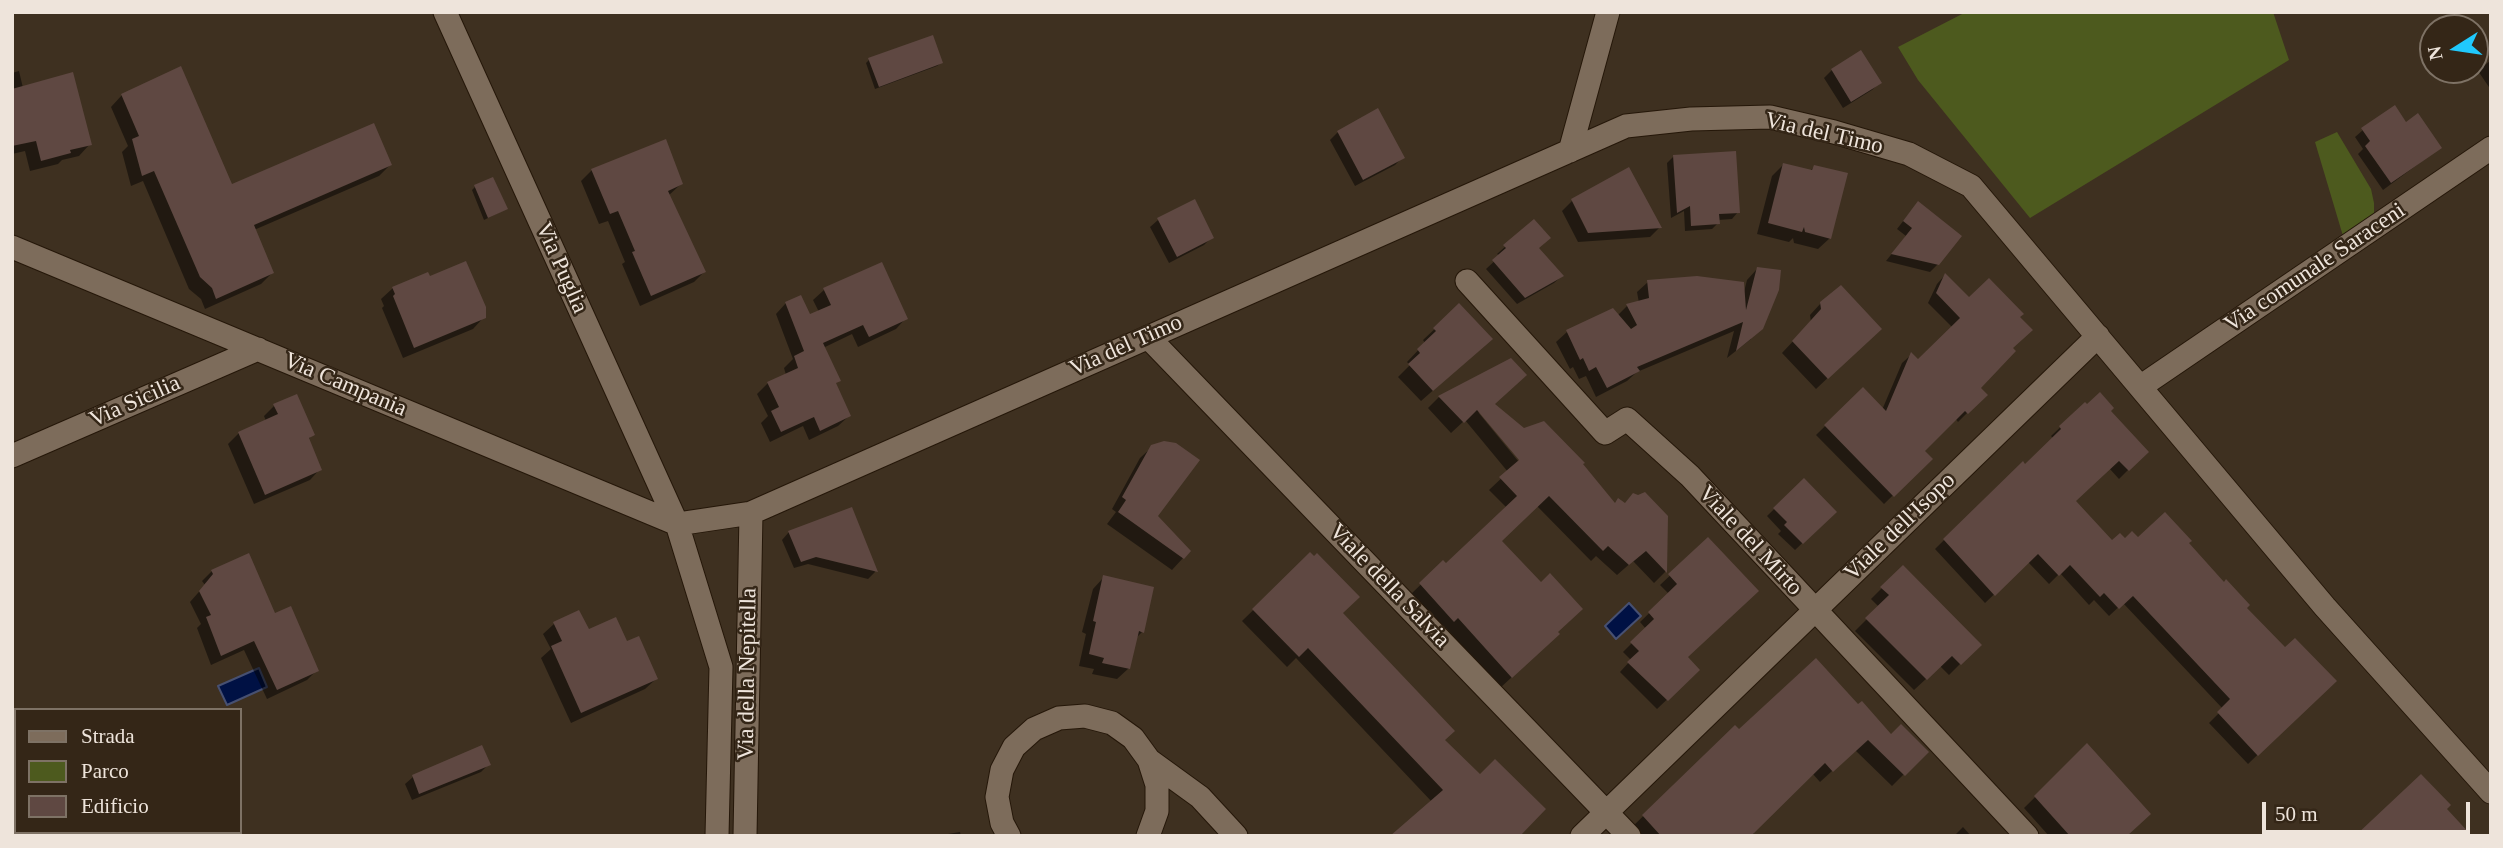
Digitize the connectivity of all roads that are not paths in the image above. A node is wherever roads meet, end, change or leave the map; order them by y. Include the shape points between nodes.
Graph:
1 (444, 12) edge
2 (1608, 12) edge
3 (2491, 148) edge
4 (1570, 152) junction
5 (12, 247) edge
6 (1467, 281) dead end
7 (2098, 336) junction
8 (1148, 337) junction
9 (258, 349) junction
10 (2140, 387) junction
11 (12, 456) edge
12 (751, 513) junction
13 (677, 524) junction
14 (1815, 610) junction
15 (1149, 760) junction
16 (2491, 792) edge
17 (1607, 812) junction
18 (718, 836) edge
19 (745, 836) edge
20 (1009, 836) edge
21 (1148, 836) edge
22 (1236, 836) edge
23 (1582, 836) edge
24 (1629, 836) edge
25 (2027, 836) edge

1 - 13 street, Via Puglia
2 - 4 street
3 - 10 street, Via comunale Saraceni
4 - 7 street, Via del Timo via 1626,126 1770,117 1909,155 1971,186
4 - 8 street, Via del Timo
5 - 9 street, Via Campania
6 - 14 street, Viale del Mirto via 1605,433 1627,419 1690,477
7 - 10 street
7 - 14 street, Viale dell'Isopo
8 - 12 street, Via del Timo
8 - 17 street, Viale della Salvia
9 - 11 street, Via Sicilia
9 - 13 street, Via Campania
10 - 16 street via 2325,607
12 - 13 street, Via del Timo
12 - 19 street, Via della Nepitella
13 - 18 street, Via della Nepitella via 721,667
14 - 17 street, Viale dell'Isopo
14 - 25 street, Viale del Mirto
15 - 20 street via 1133,738 1112,723 1085,716 1059,718 1034,729 1014,747 1002,770 997,797
15 - 21 street via 1157,785 1157,811
15 - 22 street via 1200,797
17 - 23 street, Viale dell'Isopo
17 - 24 street, Viale della Salvia

